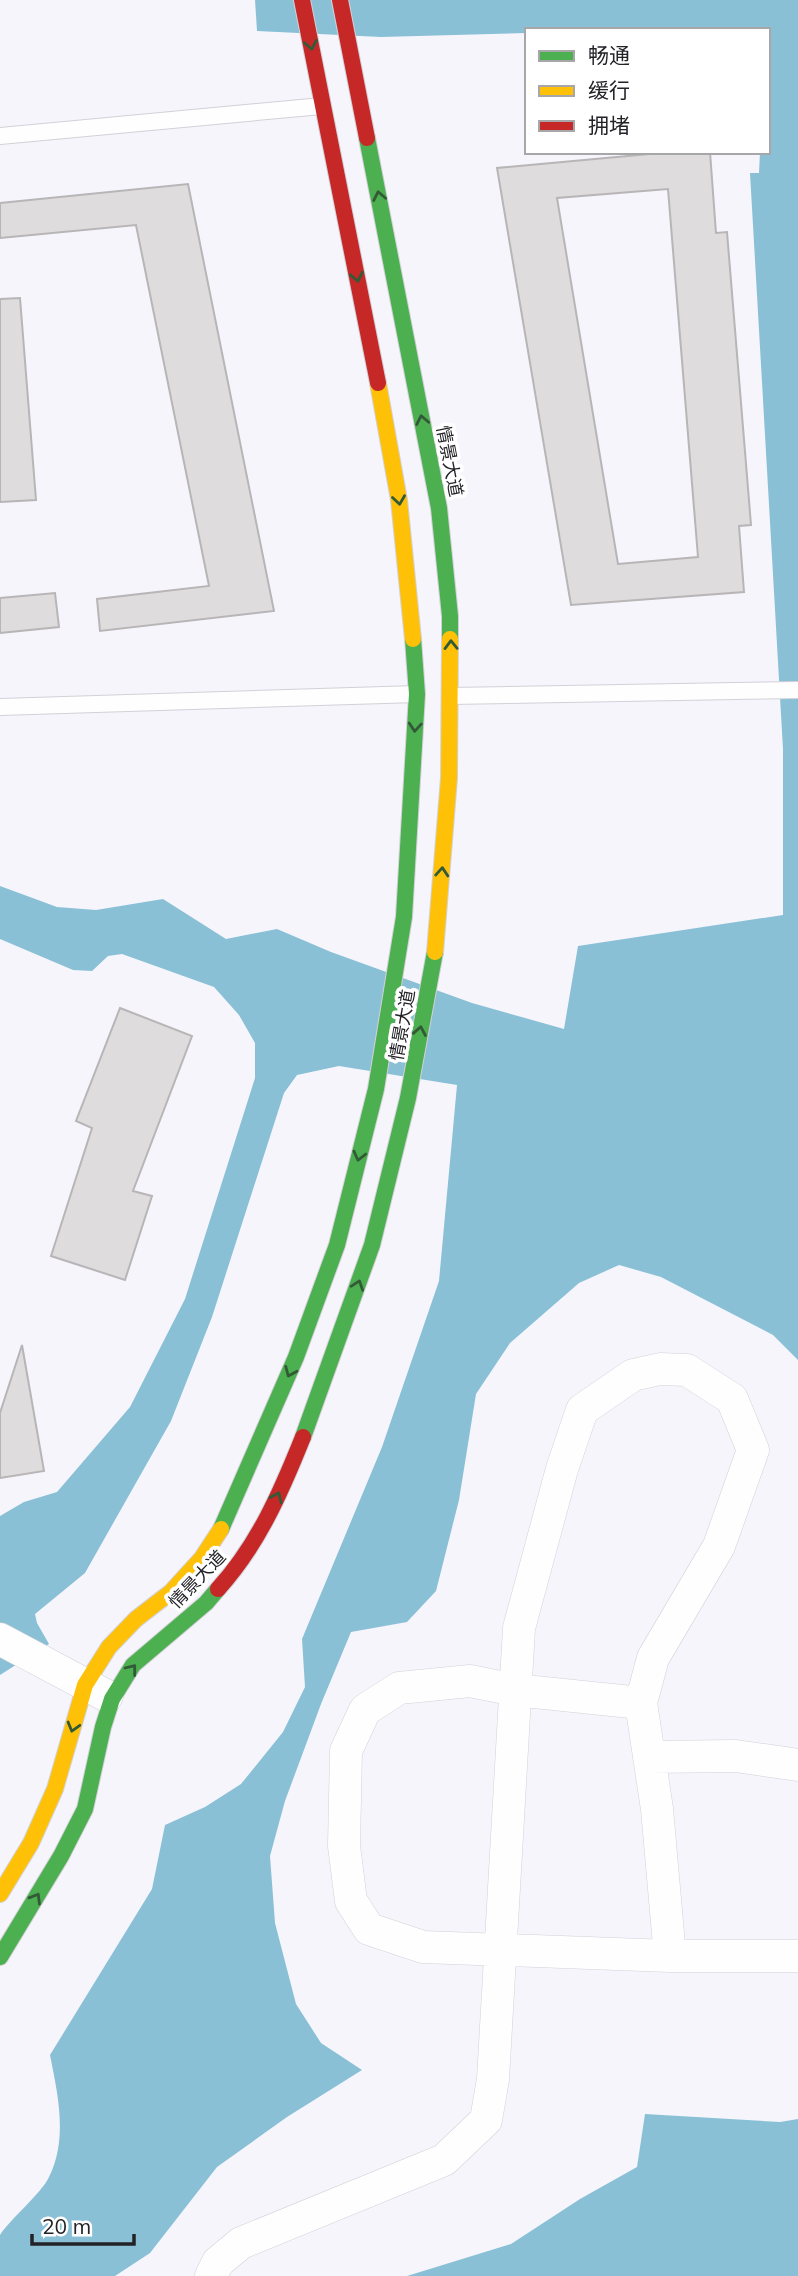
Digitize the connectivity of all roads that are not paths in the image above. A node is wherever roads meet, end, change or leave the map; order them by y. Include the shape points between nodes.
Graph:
1 (302, 0) edge
2 (341, 0) edge
3 (321, 98) junction
4 (0, 136) edge
5 (798, 690) edge
6 (417, 694) junction
7 (451, 696) junction
8 (0, 707) edge
9 (0, 1639) edge
10 (515, 1690) junction
11 (99, 1692) junction
12 (641, 1703) junction
13 (649, 1757) junction
14 (798, 1765) edge
15 (0, 1894) edge
16 (500, 1951) junction
17 (0, 1956) edge
18 (670, 1956) junction
19 (798, 1956) edge
20 (211, 2276) edge

1 -> 3 street, 情景大道
7 -> 2 street, 情景大道 via 450,617 439,508
3 - 4 lane
3 -> 6 street, 情景大道 via 399,500
5 - 7 lane
6 - 7 lane
6 - 8 lane
6 -> 11 street, 情景大道 via 404,917 376,1089 337,1245 296,1357 222,1527 202,1558 171,1591 108,1647
11 -> 7 street, 情景大道 via 206,1603 239,1566 267,1519 322,1387 372,1245 408,1098 437,940
9 - 11 street
10 - 12 street
10 - 12 street via 519,1628 582,1410 633,1375 660,1368 687,1370 732,1399 753,1450 719,1546 653,1658
10 - 16 street
10 - 16 street via 470,1681 398,1688 365,1710 346,1751 344,1846 351,1901 369,1929 423,1947
11 -> 15 street, 情景大道 via 31,1843
17 -> 11 street, 情景大道 via 85,1809 103,1727
12 - 13 street
13 - 14 street via 736,1756
13 - 18 street
16 - 18 street
16 - 20 street via 493,2079 485,2120 444,2160 242,2243 218,2262
18 - 19 street

